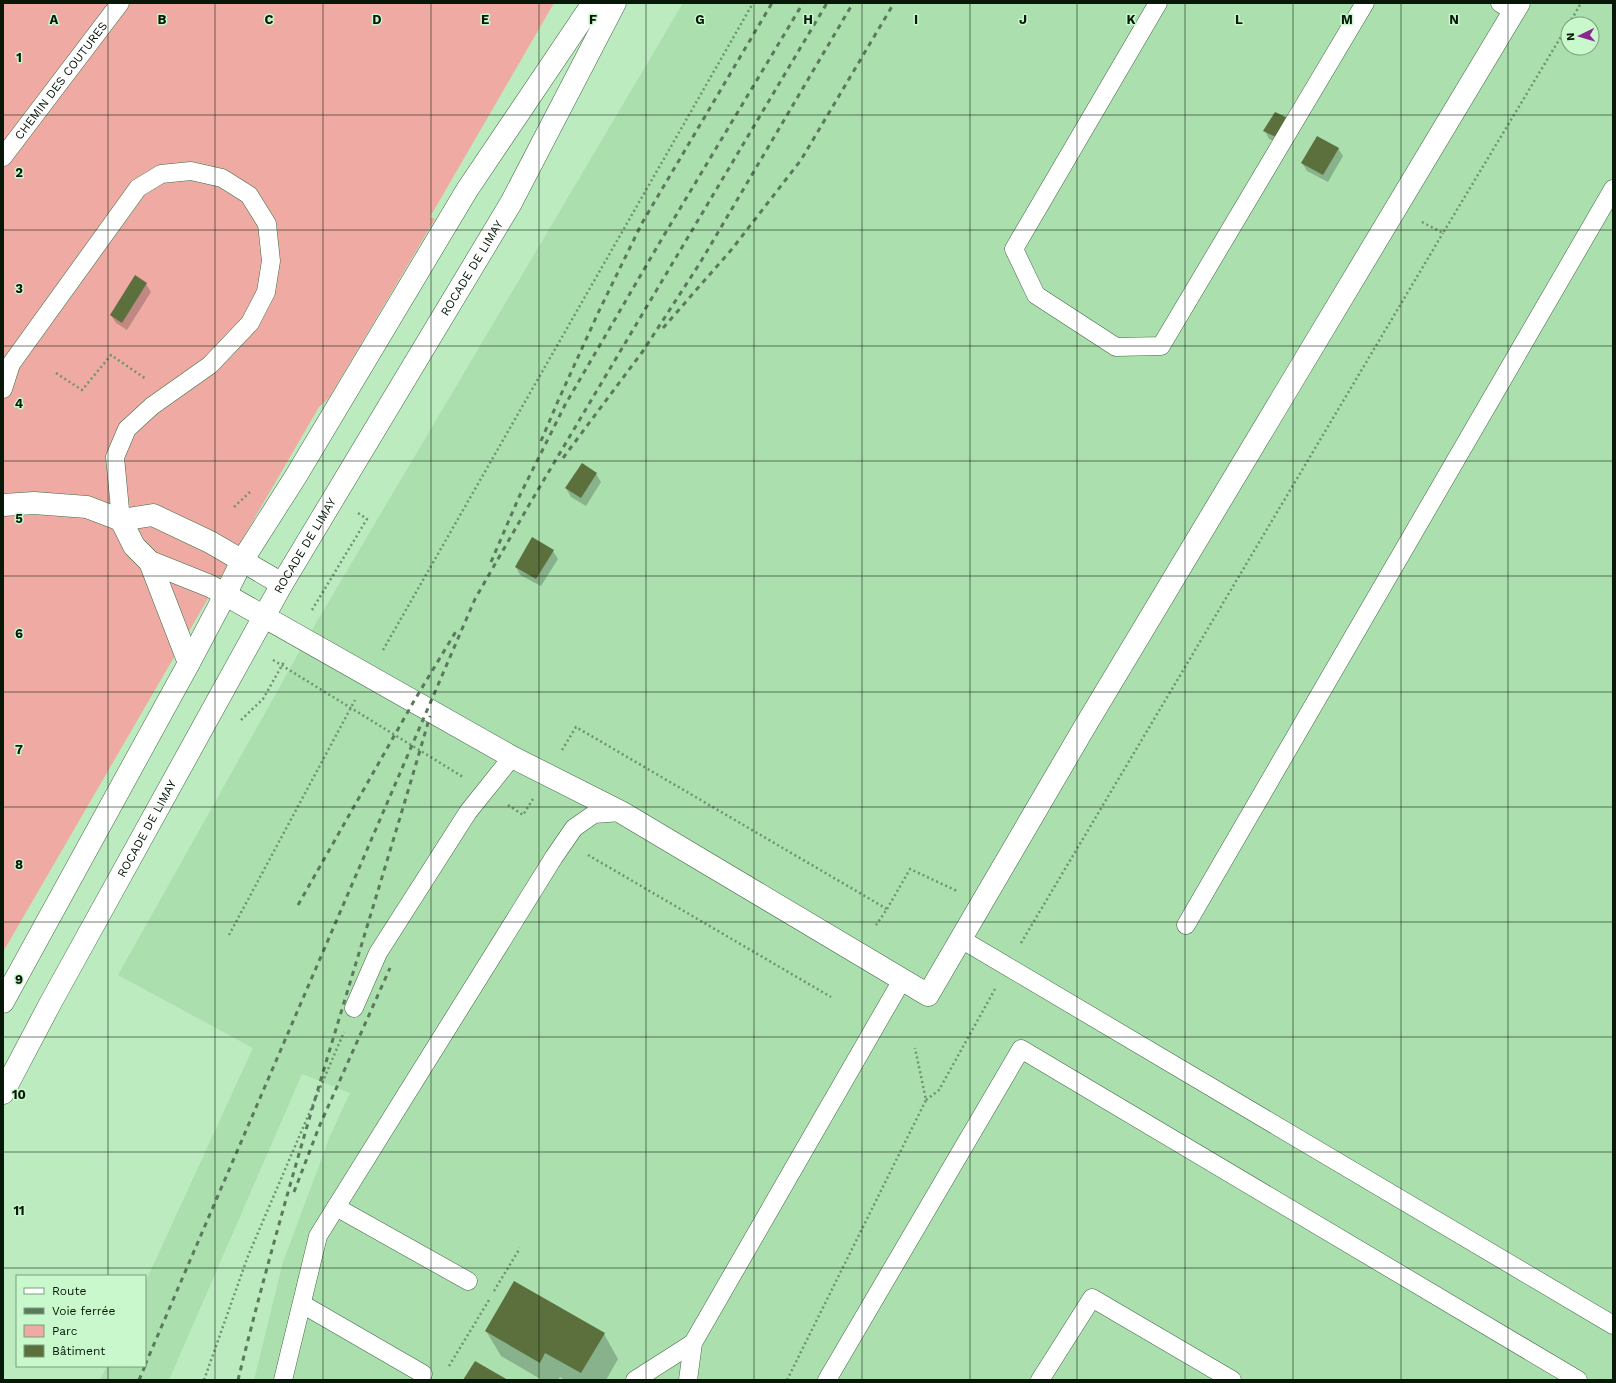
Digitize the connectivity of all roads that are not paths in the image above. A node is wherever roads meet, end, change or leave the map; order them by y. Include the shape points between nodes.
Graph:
1 (120, 3) edge
2 (593, 3) edge
3 (615, 3) edge
4 (1158, 3) edge
5 (1365, 3) edge
6 (1510, 6) edge
7 (3, 157) edge
8 (1613, 189) edge
9 (3, 389) edge
10 (3, 505) edge
11 (121, 520) junction
12 (242, 561) junction
13 (150, 562) junction
14 (282, 584) junction
15 (225, 595) junction
16 (264, 616) junction
17 (189, 663) junction
18 (512, 757) junction
19 (621, 812) junction
20 (1186, 925) dead end
21 (960, 939) junction
22 (902, 980) junction
23 (3, 1002) edge
24 (354, 1008) road end
25 (3, 1093) edge
26 (336, 1207) junction
27 (468, 1281) dead end
28 (302, 1304) junction
29 (1613, 1325) edge
30 (693, 1343) junction
31 (423, 1374) dead end
32 (283, 1380) edge
33 (635, 1380) edge
34 (688, 1380) edge
35 (827, 1380) edge
36 (1040, 1380) edge
37 (1232, 1380) edge
38 (1578, 1380) edge

1 - 7 lane, CHEMIN DES COUTURES
2 - 12 street via 467,190 296,476
3 - 14 street, ROCADE DE LIMAY via 511,203
4 - 5 lane via 1014,249 1036,294 1116,347 1161,346
6 - 21 street via 1396,208
8 - 20 lane
9 - 11 lane via 12,364 138,188 161,174 191,171 222,178 249,195 266,224 271,260 266,292 250,323 210,365 152,406 127,429 115,457
10 - 11 street via 34,503 87,507
11 - 12 street via 153,515 210,542
11 - 13 street via 134,546
12 - 14 street
12 - 15 street
13 - 15 street via 210,586
13 - 17 street
14 - 16 street, ROCADE DE LIMAY
15 - 16 street
15 - 17 street
16 - 18 street
16 - 25 street, ROCADE DE LIMAY
17 - 23 street
18 - 19 street
18 - 24 lane via 468,812 378,953
19 - 22 street
19 - 26 lane via 594,814 574,828
21 - 22 street via 928,995
21 - 29 lane
22 - 30 lane
26 - 27 lane
26 - 28 lane via 318,1236
28 - 31 lane
28 - 32 lane
30 - 33 lane
30 - 34 lane
35 - 38 lane via 1021,1048
36 - 37 lane via 1092,1298

